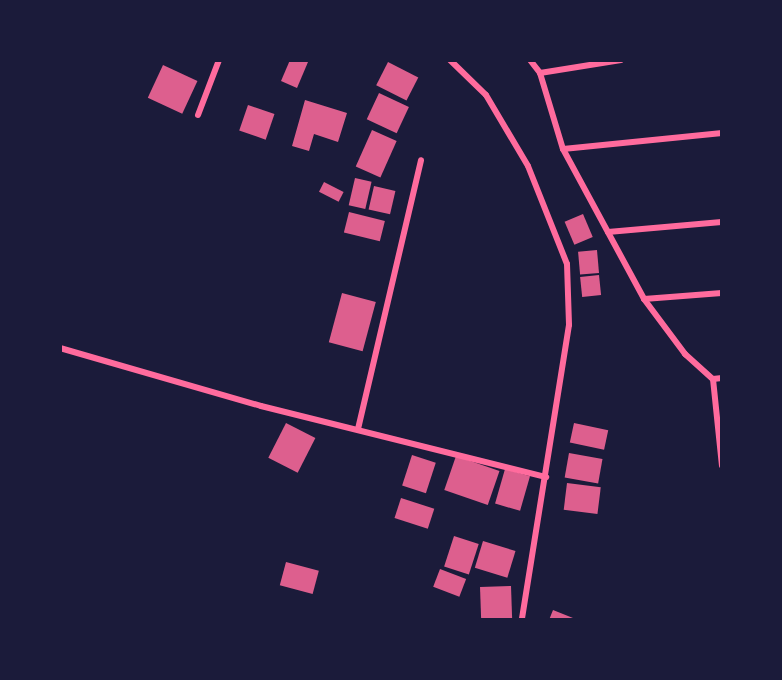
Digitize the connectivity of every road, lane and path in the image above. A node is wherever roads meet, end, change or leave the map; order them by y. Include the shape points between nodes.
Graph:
1 (219, 60) edge
2 (450, 60) edge
3 (530, 60) edge
4 (621, 60) edge
5 (600, 61) edge
6 (540, 73) junction
7 (198, 115) dead end
8 (722, 133) edge
9 (563, 149) junction
10 (421, 160) dead end
11 (722, 222) edge
12 (608, 232) junction
13 (722, 293) edge
14 (644, 299) junction
15 (60, 348) edge
16 (722, 378) edge
17 (713, 379) junction
18 (358, 429) junction
19 (722, 466) edge
20 (546, 477) junction
21 (522, 620) edge

1 - 7 street
2 - 20 street via 486,95 528,166 567,264 569,325
3 - 6 street
4 - 5 street
5 - 6 street
6 - 9 street
8 - 9 street
9 - 12 street
10 - 18 street
11 - 12 street
12 - 14 street
13 - 14 street
14 - 17 street via 685,354
15 - 18 street
16 - 17 street
17 - 19 street
18 - 20 street
20 - 21 street

